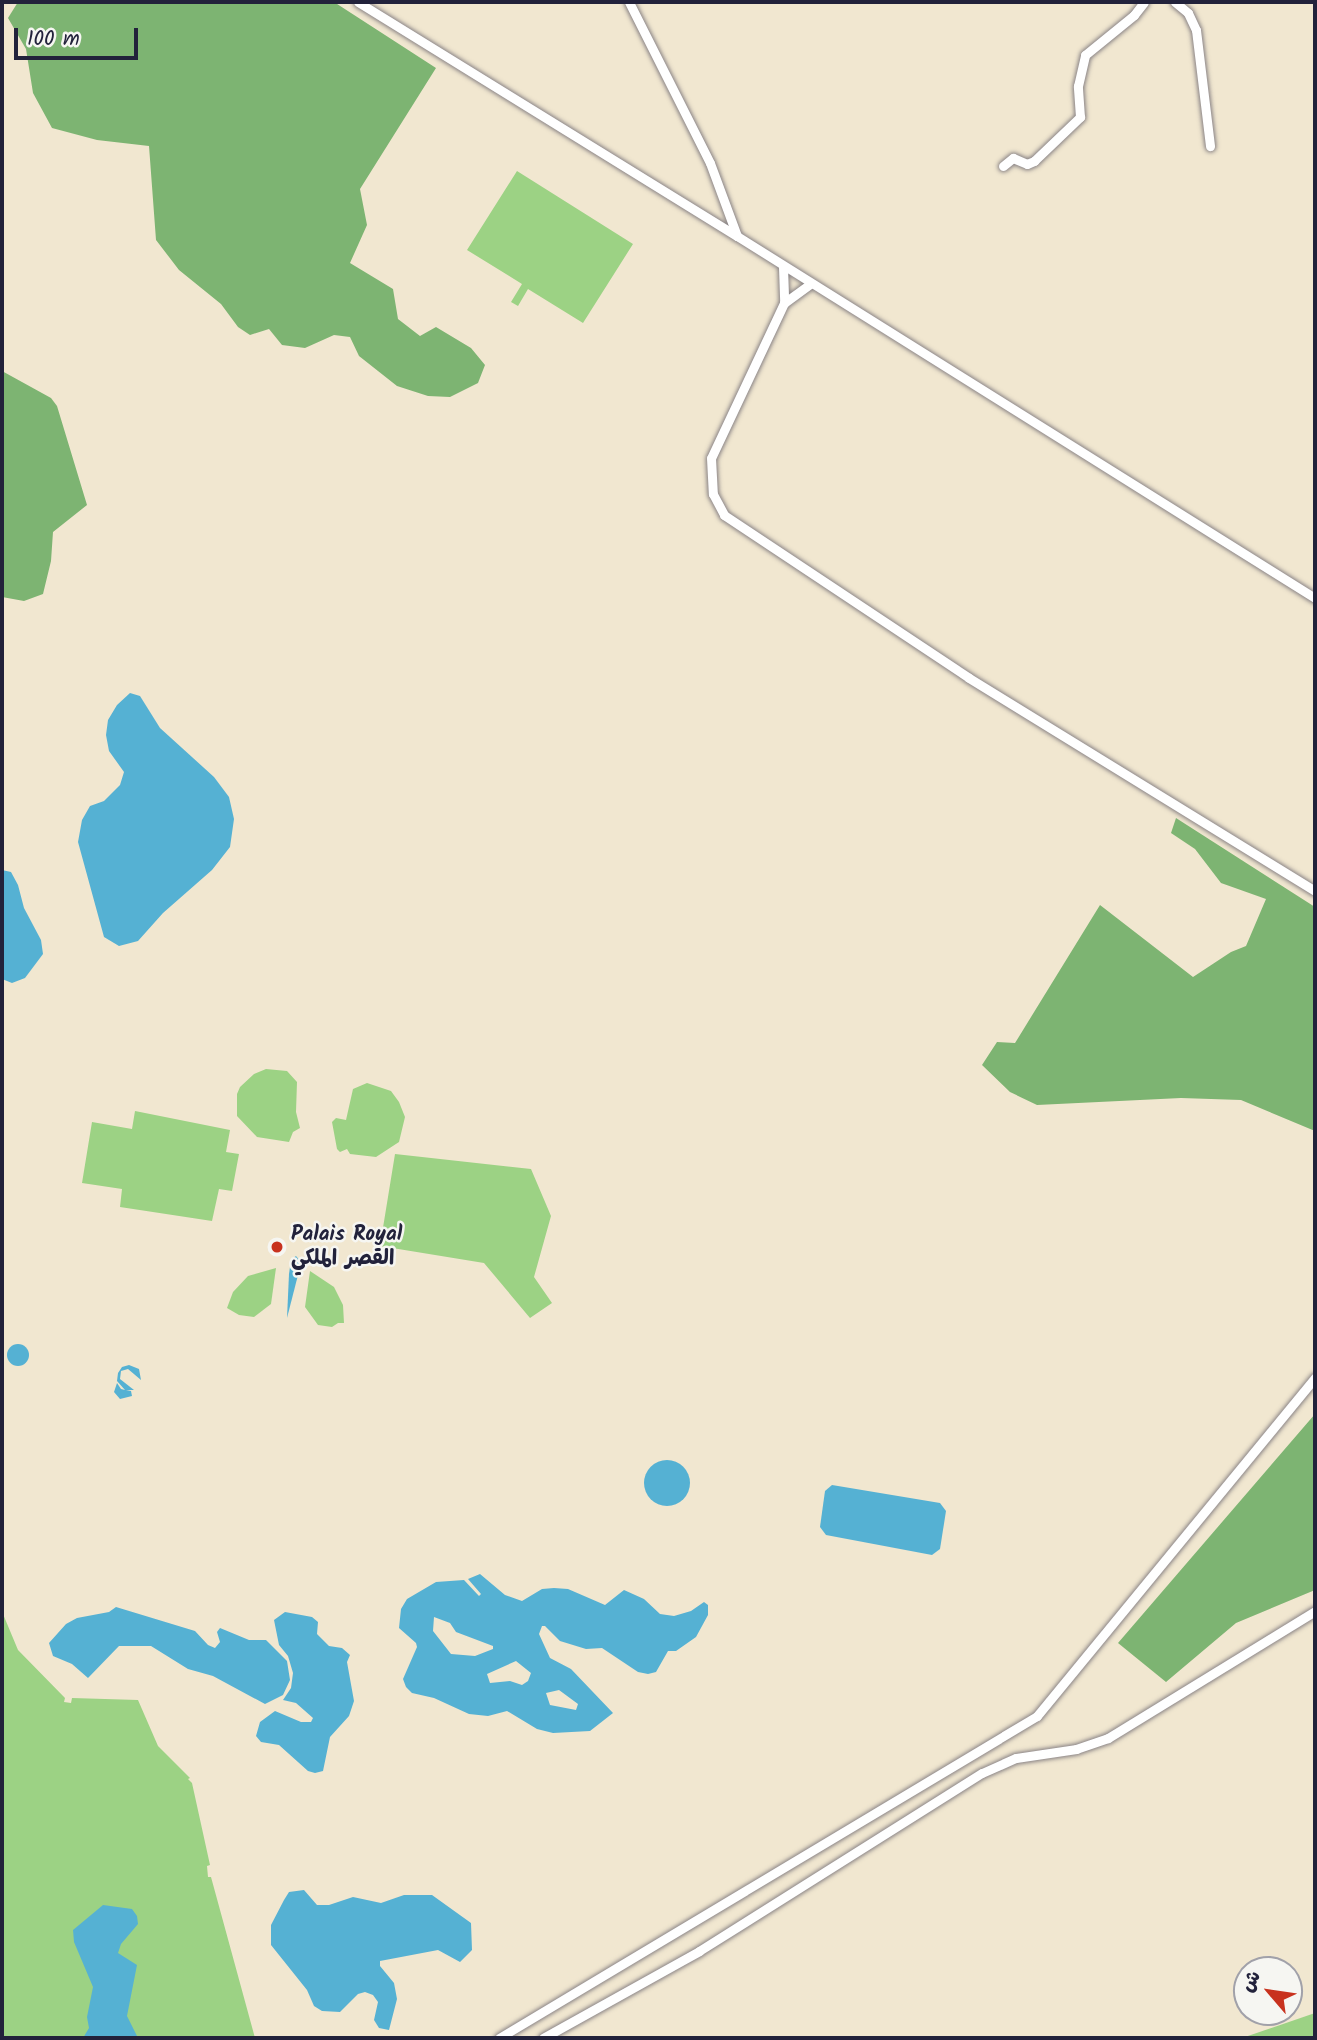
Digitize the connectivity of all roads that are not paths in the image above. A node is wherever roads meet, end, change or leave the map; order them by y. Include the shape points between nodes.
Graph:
1 (358, 2) edge
2 (629, 2) edge
3 (1144, 2) edge
4 (1175, 2) edge
5 (1210, 146) dead end
6 (1003, 166) dead end
7 (737, 236) junction
8 (783, 267) junction
9 (810, 284) junction
10 (785, 303) junction
11 (1315, 598) edge
12 (1315, 891) edge
13 (1315, 1378) edge
14 (1315, 1611) edge
15 (499, 2038) edge
16 (543, 2038) edge

1 - 7 street
2 - 7 street via 710,163
3 - 6 street via 1085,55 1078,86 1080,117 1034,161 1027,164 1013,158
4 - 5 street via 1188,13 1196,30
7 - 8 street
8 - 9 street
8 - 10 street
9 - 10 street
9 - 11 street
10 - 12 street via 711,458 713,494 724,515 969,678
13 - 15 street via 1037,1717
14 - 16 street via 1108,1738 1076,1749 1026,1755 982,1773 699,1951

